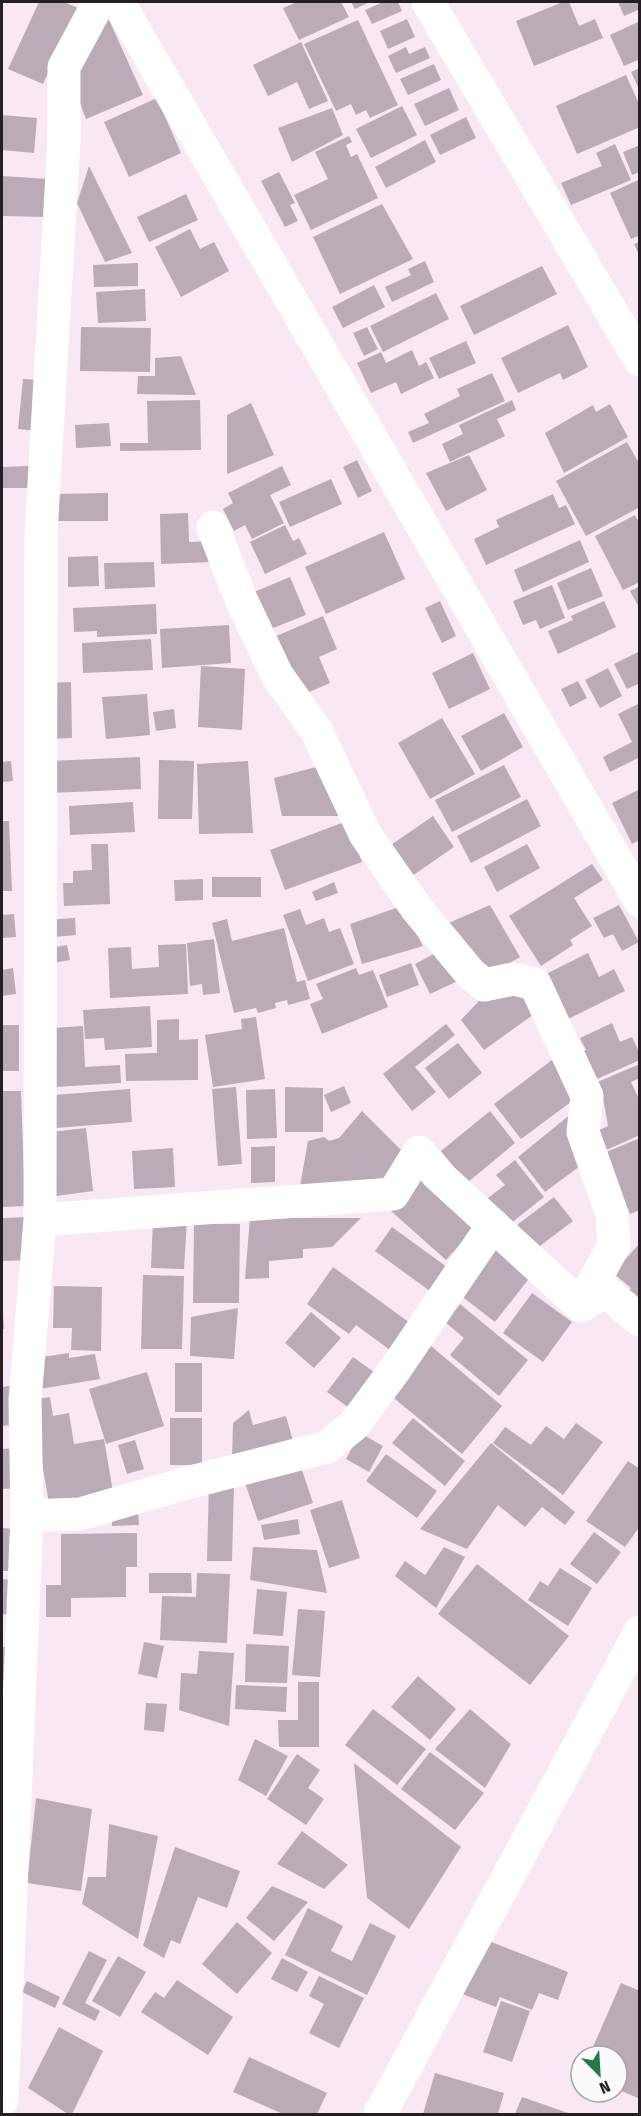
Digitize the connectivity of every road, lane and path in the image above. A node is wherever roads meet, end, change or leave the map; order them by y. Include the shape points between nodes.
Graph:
1 (99, 2) edge
2 (118, 2) edge
3 (428, 2) edge
4 (639, 360) edge
5 (213, 526) dead end
6 (639, 901) edge
7 (40, 1220) junction
8 (493, 1225) junction
9 (581, 1306) junction
10 (639, 1320) edge
11 (27, 1516) junction
12 (639, 1632) edge
13 (2, 2100) edge
14 (380, 2115) edge

1 - 7 street via 64,67 64,140 41,534
2 - 6 street
3 - 4 street
5 - 9 street via 240,597 277,675 316,730 365,834 417,909 484,985 513,979 535,984 587,1096 583,1132 612,1214 614,1245
7 - 8 street via 393,1194 419,1152 437,1174
7 - 11 street via 25,1400
8 - 9 street
8 - 11 street via 354,1425 327,1447 80,1514
9 - 10 street via 605,1291
11 - 13 street
12 - 14 street

